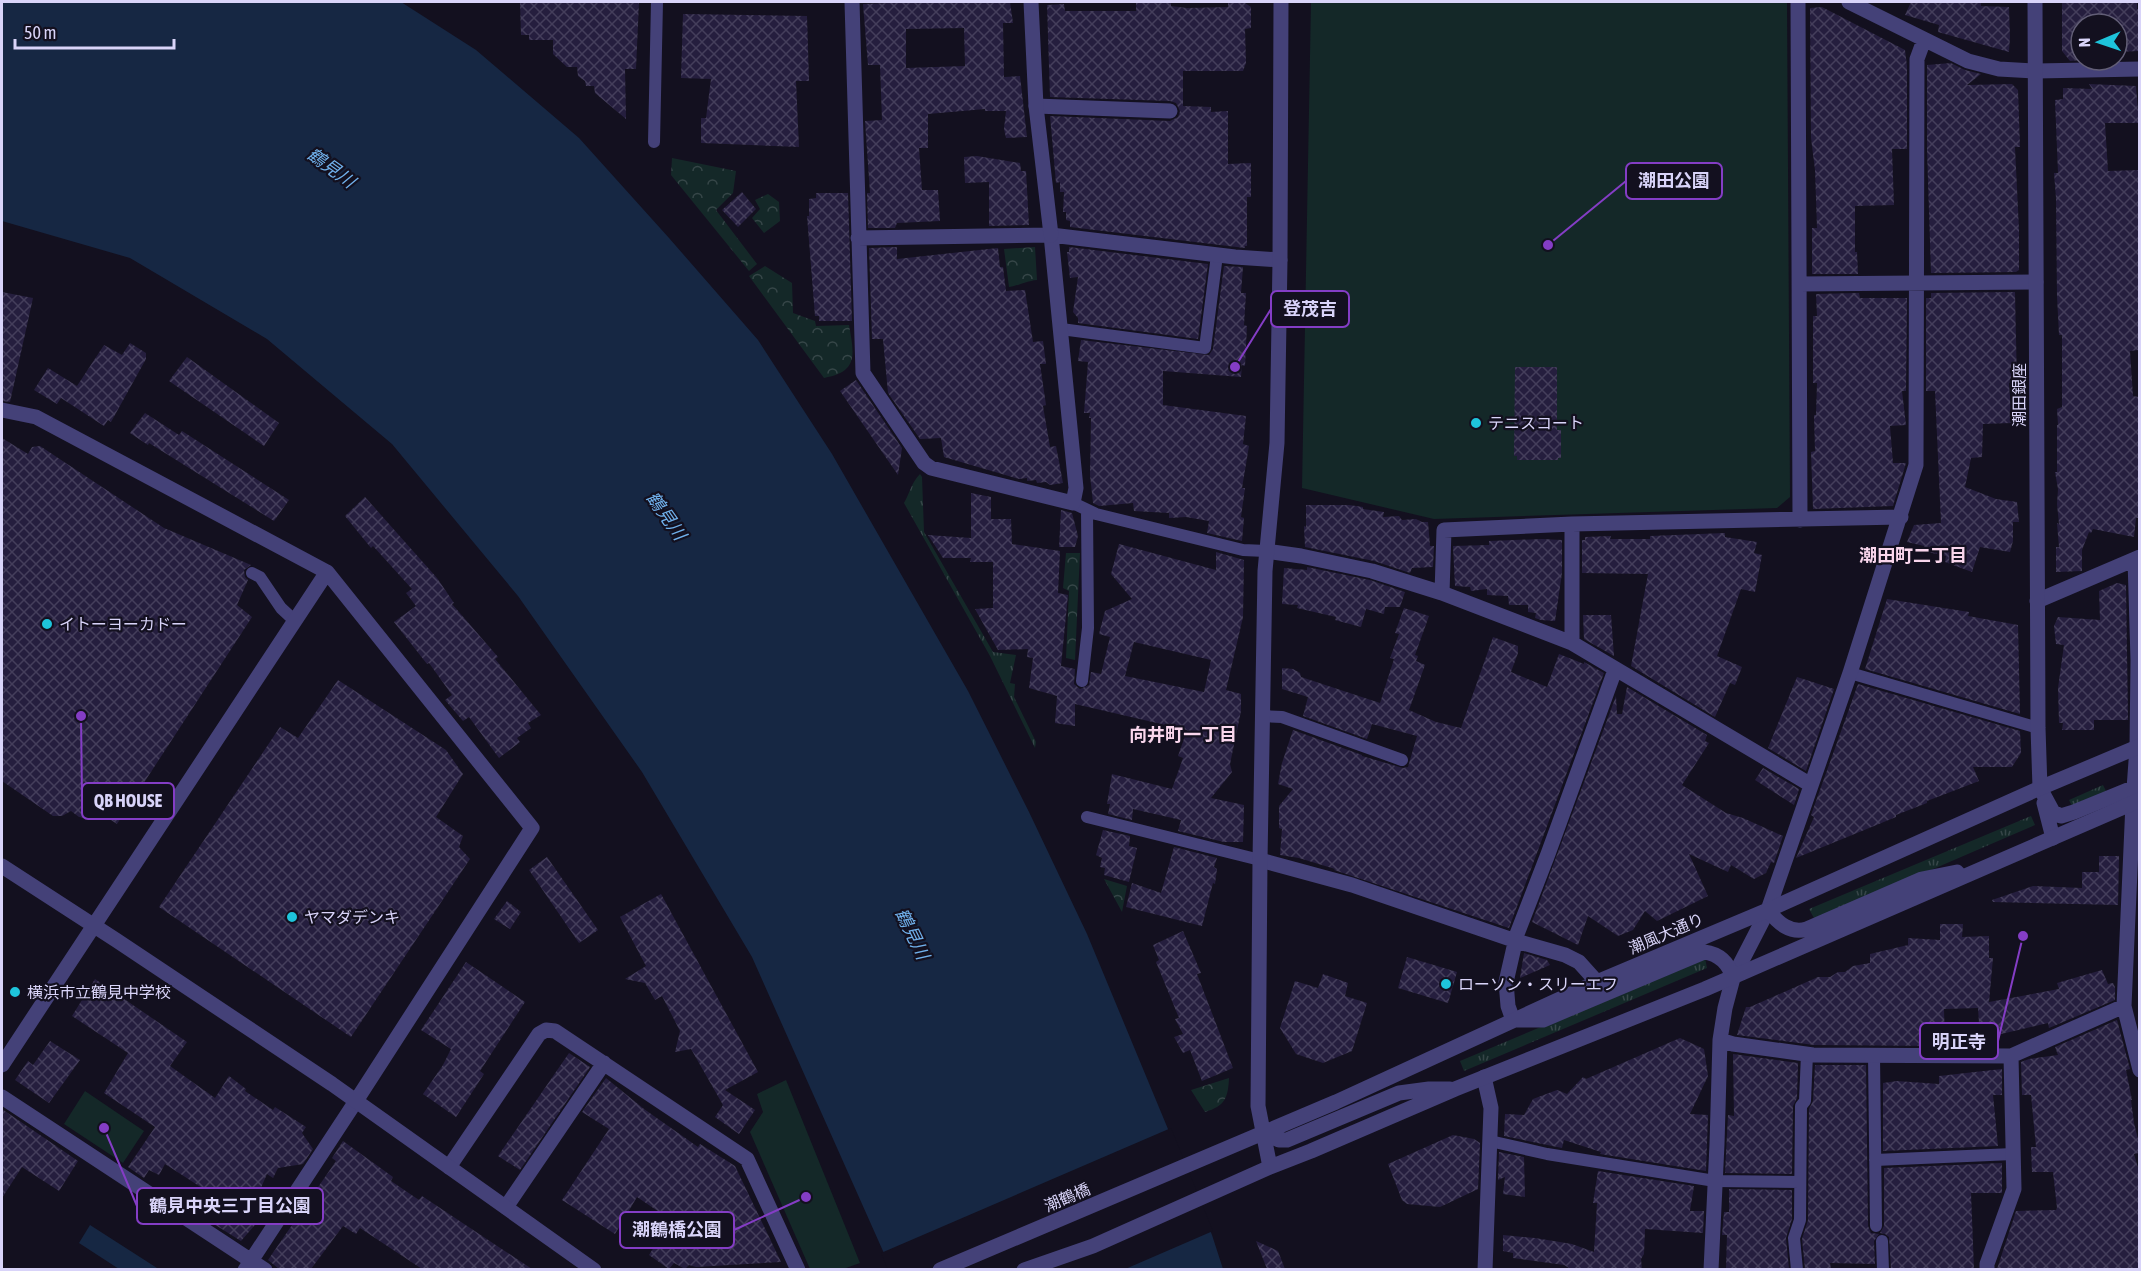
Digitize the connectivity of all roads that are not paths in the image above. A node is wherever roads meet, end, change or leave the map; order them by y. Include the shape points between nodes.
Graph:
1 (657, 2) edge
2 (852, 2) edge
3 (1031, 2) edge
4 (1281, 2) edge
5 (1798, 2) edge
6 (1850, 2) edge
7 (2036, 2) edge
8 (1924, 40) junction
9 (2139, 69) edge
10 (2036, 71) junction
11 (1036, 106) junction
12 (1170, 111) dead end
13 (654, 142) dead end
14 (1051, 235) junction
15 (858, 238) junction
16 (1217, 255) junction
17 (1280, 260) junction
18 (2036, 282) junction
19 (1916, 283) junction
20 (1799, 284) junction
21 (1061, 329) junction
22 (2, 410) edge
23 (1073, 503) junction
24 (1087, 510) junction
25 (1901, 517) junction
26 (1800, 520) junction
27 (1572, 524) junction
28 (1266, 551) junction
29 (2137, 558) edge
30 (327, 572) junction
31 (252, 573) dead end
32 (1442, 593) junction
33 (2037, 601) junction
34 (295, 621) junction
35 (1572, 643) junction
36 (1615, 670) junction
37 (1850, 673) junction
38 (1082, 681) dead end
39 (1262, 716) junction
40 (2038, 728) junction
41 (2138, 747) edge
42 (1402, 760) dead end
43 (2139, 767) edge
44 (1811, 785) junction
45 (2040, 788) junction
46 (2136, 794) edge
47 (1087, 817) dead end
48 (2053, 838) junction
49 (1260, 860) junction
50 (2, 866) edge
51 (1984, 867) junction
52 (1768, 909) junction
53 (95, 926) junction
54 (2134, 939) edge
55 (1516, 941) junction
56 (1733, 978) junction
57 (1597, 982) junction
58 (2124, 1006) junction
59 (1513, 1020) junction
60 (1720, 1040) junction
61 (1807, 1054) junction
62 (1874, 1055) junction
63 (2011, 1056) junction
64 (604, 1063) junction
65 (2, 1065) edge
66 (2139, 1070) edge
67 (1484, 1077) junction
68 (1455, 1089) junction
69 (2, 1097) edge
70 (356, 1101) junction
71 (1263, 1132) junction
72 (1490, 1141) junction
73 (2013, 1154) junction
74 (1207, 1157) joint
75 (1875, 1160) junction
76 (449, 1167) junction
77 (1270, 1167) junction
78 (1715, 1181) junction
79 (1800, 1182) junction
80 (506, 1208) junction
81 (1876, 1226) dead end
82 (1882, 1241) dead end
83 (1093, 1246) junction
84 (249, 1265) edge
85 (265, 1269) edge
86 (594, 1269) edge
87 (798, 1269) edge
88 (940, 1269) edge
89 (1024, 1269) edge
90 (1052, 1269) edge
91 (1485, 1269) edge
92 (1711, 1269) edge
93 (1797, 1269) edge
94 (1883, 1269) edge
95 (1987, 1269) edge

1 - 13 lane
2 - 15 street
3 - 11 street
4 - 17 street
5 - 20 street
6 - 8 street
7 - 10 street, 潮田銀座
8 - 10 street via 1968,61 1999,69
8 - 19 street via 1917,59
9 - 10 street
10 - 18 street, 潮田銀座
11 - 12 street
11 - 14 street
14 - 15 street
14 - 16 street
14 - 21 street
15 - 23 street via 863,373 924,463 934,470
16 - 17 street
16 - 21 lane via 1205,348
17 - 28 street via 1277,442
18 - 19 street
18 - 33 street, 潮田銀座
19 - 20 street
19 - 25 street via 1916,465
20 - 26 street
21 - 23 street via 1076,488
22 - 30 street via 36,417
23 - 24 lane
24 - 28 lane via 1243,550
24 - 38 lane via 1088,628
25 - 26 street
25 - 37 street
26 - 27 street
27 - 32 street via 1443,530
27 - 35 street
28 - 32 street via 1372,571
28 - 39 street
29 - 33 street
29 - 41 street
30 - 34 street
30 - 70 street via 532,828
31 - 34 lane via 260,577
32 - 35 street
33 - 40 street, 潮田銀座
34 - 53 street
35 - 36 street
36 - 44 street
36 - 55 street
37 - 40 lane
37 - 44 street
39 - 42 lane via 1282,717
39 - 49 street
40 - 45 street, 潮田銀座
41 - 43 street
41 - 45 street, 潮風大通り
41 - 46 street
44 - 52 street
45 - 46 street via 2053,812 2061,816
45 - 48 street, 潮田銀座
45 - 52 street, 潮風大通り
46 - 48 street
46 - 54 street
47 - 49 lane
48 - 51 street
49 - 55 street via 1352,885
49 - 71 street via 1258,1106
50 - 53 street
51 - 52 street via 1922,879 1798,932 1780,924
51 - 56 street
52 - 56 street
52 - 57 street, 潮風大通り
53 - 65 street
53 - 70 street
54 - 58 street
55 - 57 street via 1579,962
55 - 59 street via 1506,982
56 - 59 street via 1722,959 1704,952 1543,1020
56 - 60 street
56 - 67 street
57 - 59 street, 潮風大通り
58 - 63 street
58 - 66 street
59 - 71 street, 潮風大通り
60 - 61 street
60 - 78 street
61 - 62 street
61 - 79 lane via 1805,1101 1801,1106
62 - 63 street
62 - 75 lane
63 - 73 street
64 - 76 street via 555,1031 539,1034
64 - 80 street
64 - 87 street via 747,1159
67 - 68 street
67 - 72 street via 1491,1108
68 - 71 street via 1399,1093 1287,1140
68 - 77 street
69 - 84 street
70 - 76 street
70 - 84 street
71 - 74 street, 潮風大通り
71 - 77 street
72 - 78 lane
72 - 91 street
73 - 75 lane
73 - 95 street via 2014,1189
74 - 88 street, 潮鶴橋
75 - 81 lane
76 - 80 street
77 - 83 street
78 - 79 lane
78 - 92 street
79 - 93 lane via 1800,1220 1794,1238
80 - 86 street
82 - 94 lane
83 - 89 street
83 - 90 street
84 - 85 street

